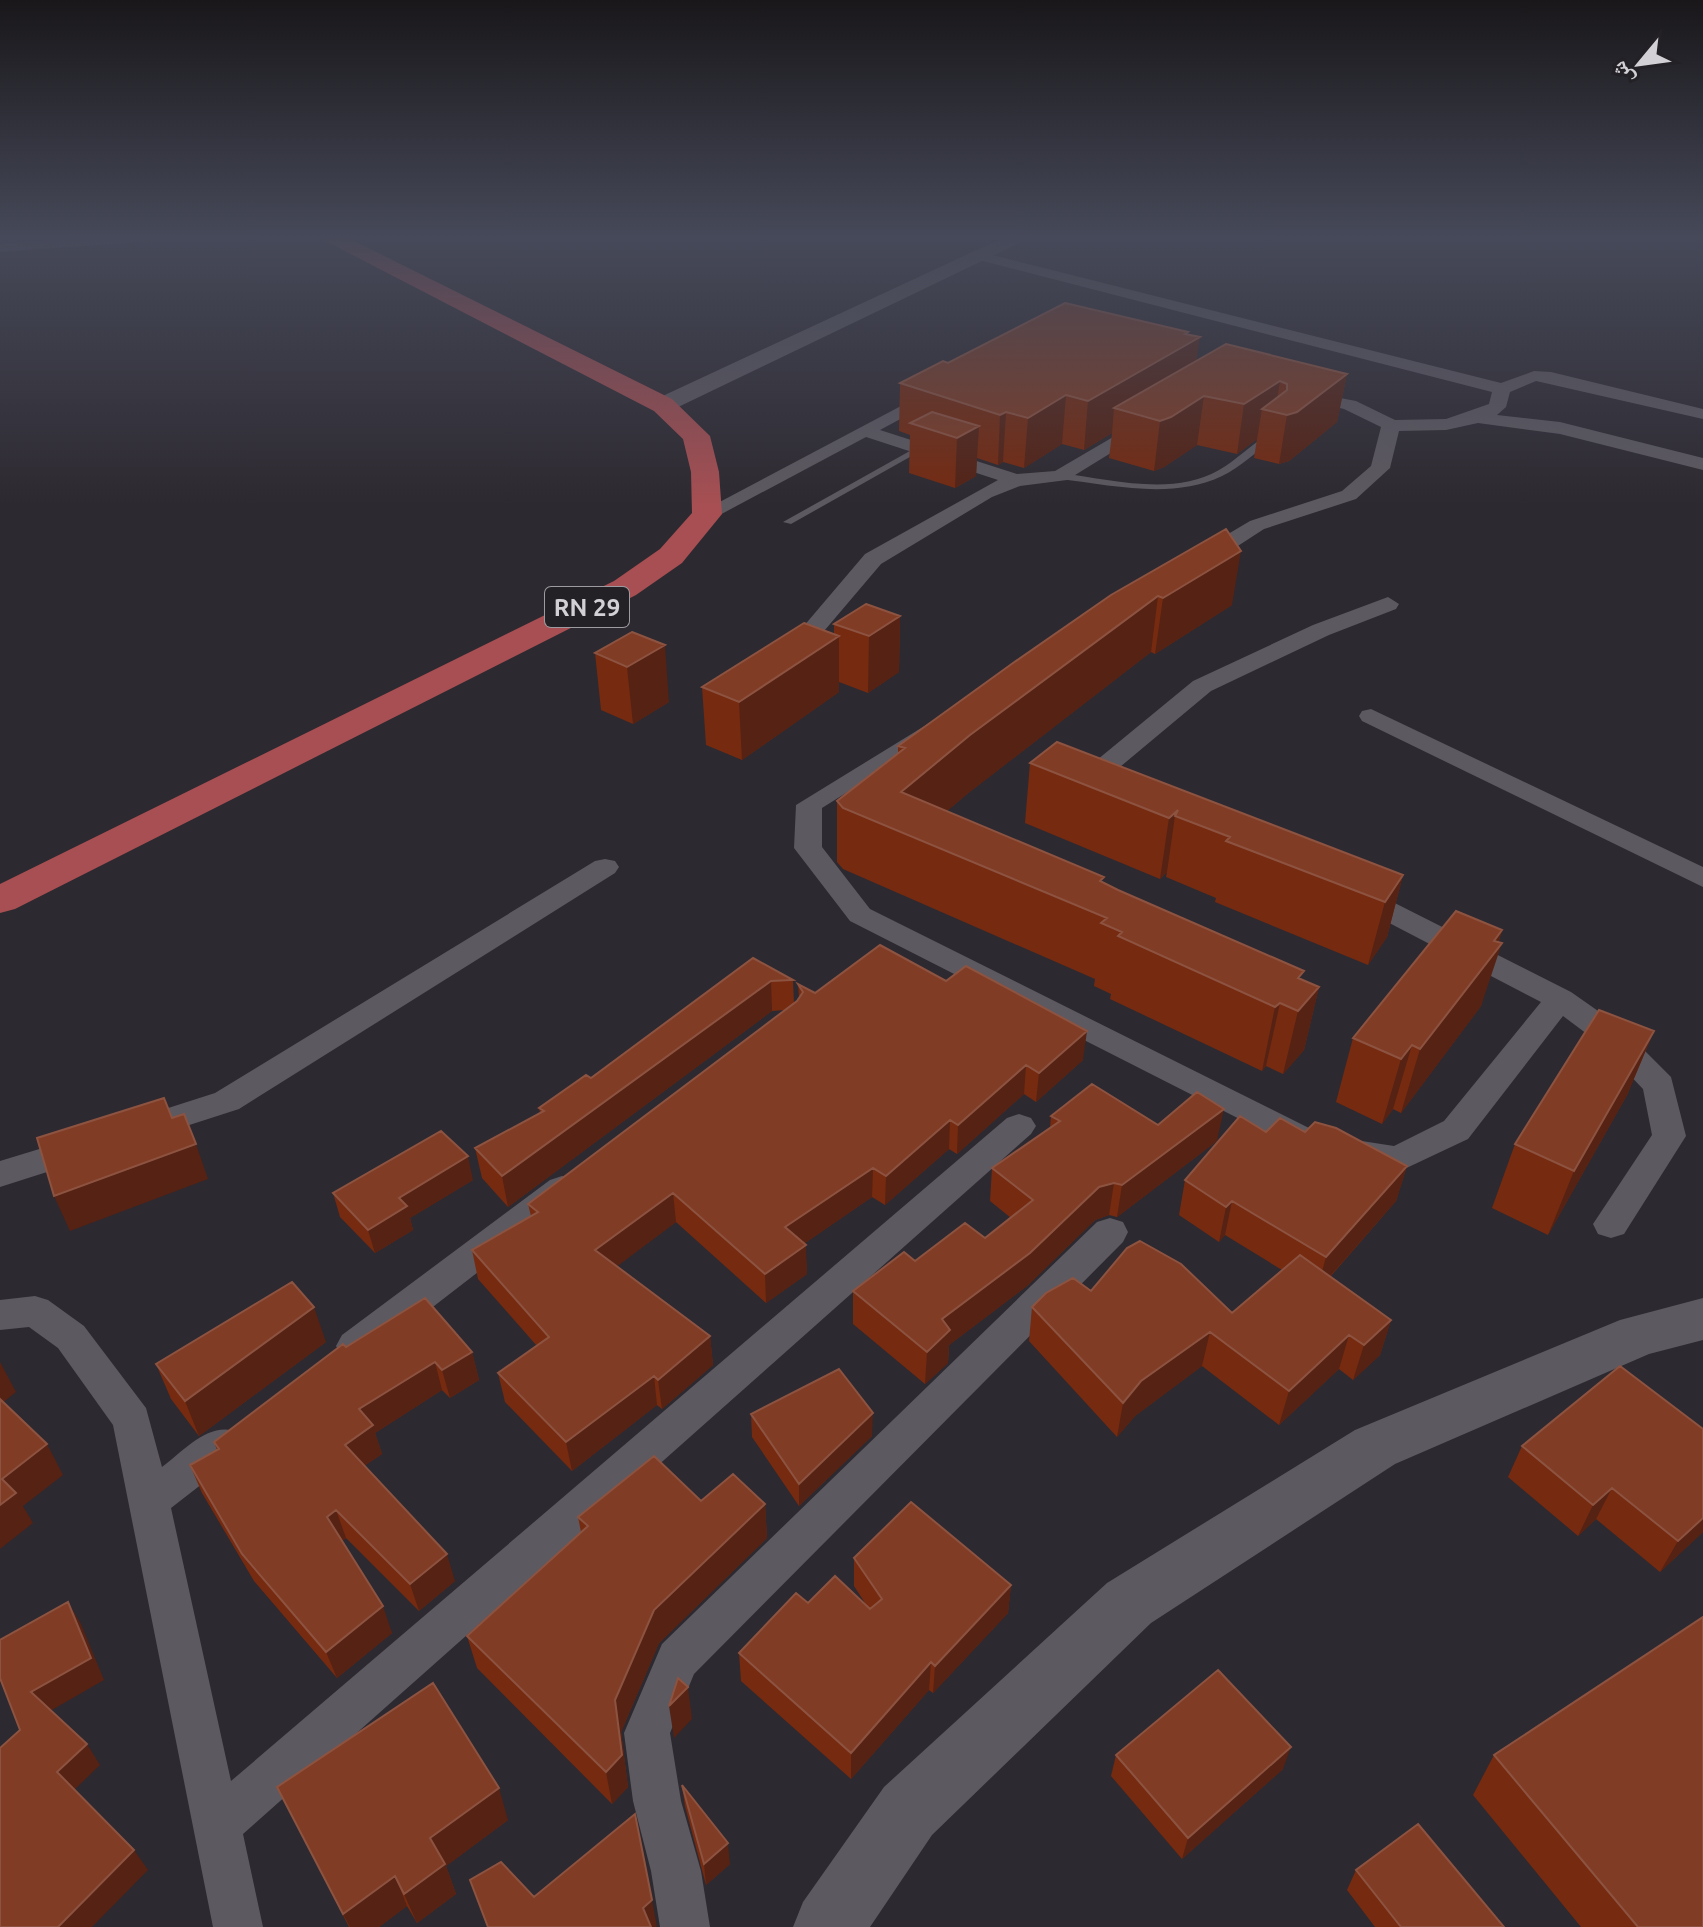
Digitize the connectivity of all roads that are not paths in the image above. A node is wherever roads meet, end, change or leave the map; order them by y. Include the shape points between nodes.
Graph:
1 (504, 325) edge
2 (833, 325) edge
3 (1260, 325) edge
4 (962, 378) edge
5 (1274, 386) edge
6 (1502, 389) junction
7 (663, 405) junction
8 (1166, 413) edge
9 (1703, 414) edge
10 (1480, 418) junction
11 (1391, 425) junction
12 (866, 431) junction
13 (1273, 435) edge
14 (920, 449) junction
15 (1703, 464) edge
16 (1060, 476) junction
17 (1016, 480) junction
18 (707, 514) junction
19 (788, 522) dead end
20 (1175, 576) edge
21 (1388, 604) dead end
22 (763, 669) edge
23 (958, 712) edge
24 (1371, 716) dead end
25 (1123, 802) edge
26 (605, 867) dead end
27 (1703, 878) edge
28 (1330, 884) edge
29 (0, 900) edge
30 (1560, 999) junction
31 (1019, 1126) dead end
32 (595, 1165) edge
33 (0, 1174) edge
34 (1611, 1224) dead end
35 (1110, 1232) dead end
36 (0, 1315) edge
37 (1703, 1319) edge
38 (327, 1367) edge
39 (251, 1424) edge
40 (149, 1501) junction
41 (217, 1825) junction
42 (238, 1927) edge
43 (685, 1927) edge
44 (828, 1927) edge

1 - 7 main road
2 - 7 main road
3 - 6 street
4 - 12 street
5 - 11 street via 1350,405
6 - 9 street via 1534,376 1551,377
6 - 10 street via 1497,407
7 - 18 main road via 696,436
8 - 16 street
10 - 11 street via 1455,425
10 - 15 street via 1560,428
11 - 20 street via 1380,468 1349,495 1257,525
12 - 14 street
12 - 18 street
13 - 16 lane via 1220,473 1191,484
14 - 17 street
14 - 19 lane
16 - 17 street
17 - 22 street via 873,559 811,632
18 - 29 main road, RN 29 via 671,556 625,588
21 - 25 street via 1202,686 1095,775 1094,790
23 - 30 street via 809,805 808,848 860,915 1316,1146 1398,1159 1456,1130
24 - 27 street
26 - 33 street via 227,1101
28 - 30 street
30 - 34 street via 1610,1035 1659,1085 1669,1136
31 - 41 street
32 - 38 street
35 - 43 street via 678,1659 647,1733
36 - 40 street via 35,1311 71,1337 132,1420
37 - 44 main road via 1639,1335 1375,1447 1129,1603 908,1811
39 - 40 street
40 - 41 street
41 - 42 street

